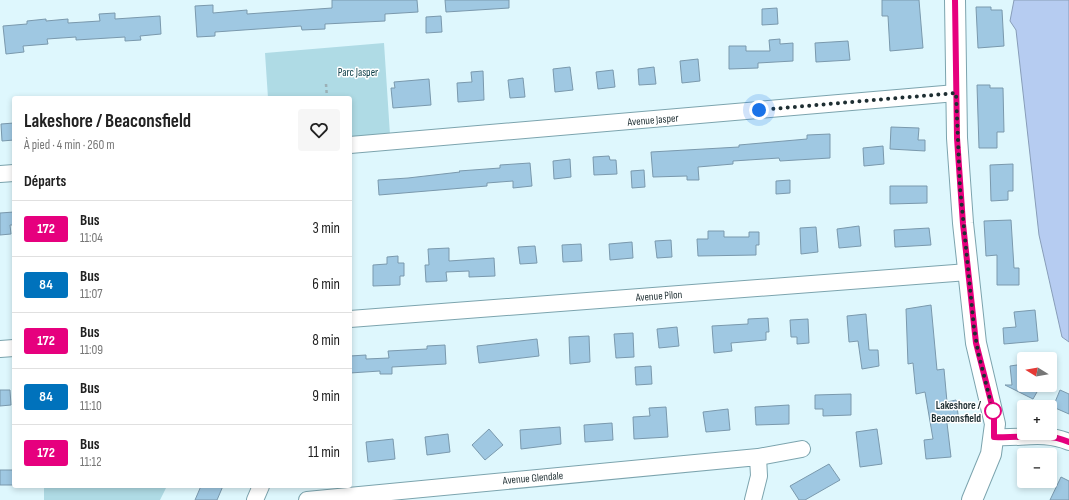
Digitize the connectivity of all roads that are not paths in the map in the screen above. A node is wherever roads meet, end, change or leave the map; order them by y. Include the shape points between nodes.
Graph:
1 (955, 0) edge
2 (956, 93) junction
3 (352, 146) edge
4 (12, 173) edge
5 (0, 174) edge
6 (968, 272) junction
7 (352, 319) edge
8 (12, 348) edge
9 (0, 349) edge
10 (994, 437) junction
11 (1069, 442) edge
12 (802, 449) dead end
13 (758, 457) junction
14 (307, 500) edge
15 (752, 500) edge
16 (972, 500) edge

1 - 2 street
2 - 3 street, Avenue Jasper
2 - 6 street via 958,164
4 - 5 street
6 - 7 street, Avenue Pilon
6 - 10 street via 976,343 994,413
8 - 9 street
10 - 11 street via 1043,435
10 - 16 street via 987,467
12 - 13 street, Avenue Glendale
13 - 14 street, Avenue Glendale
13 - 15 street via 759,476

